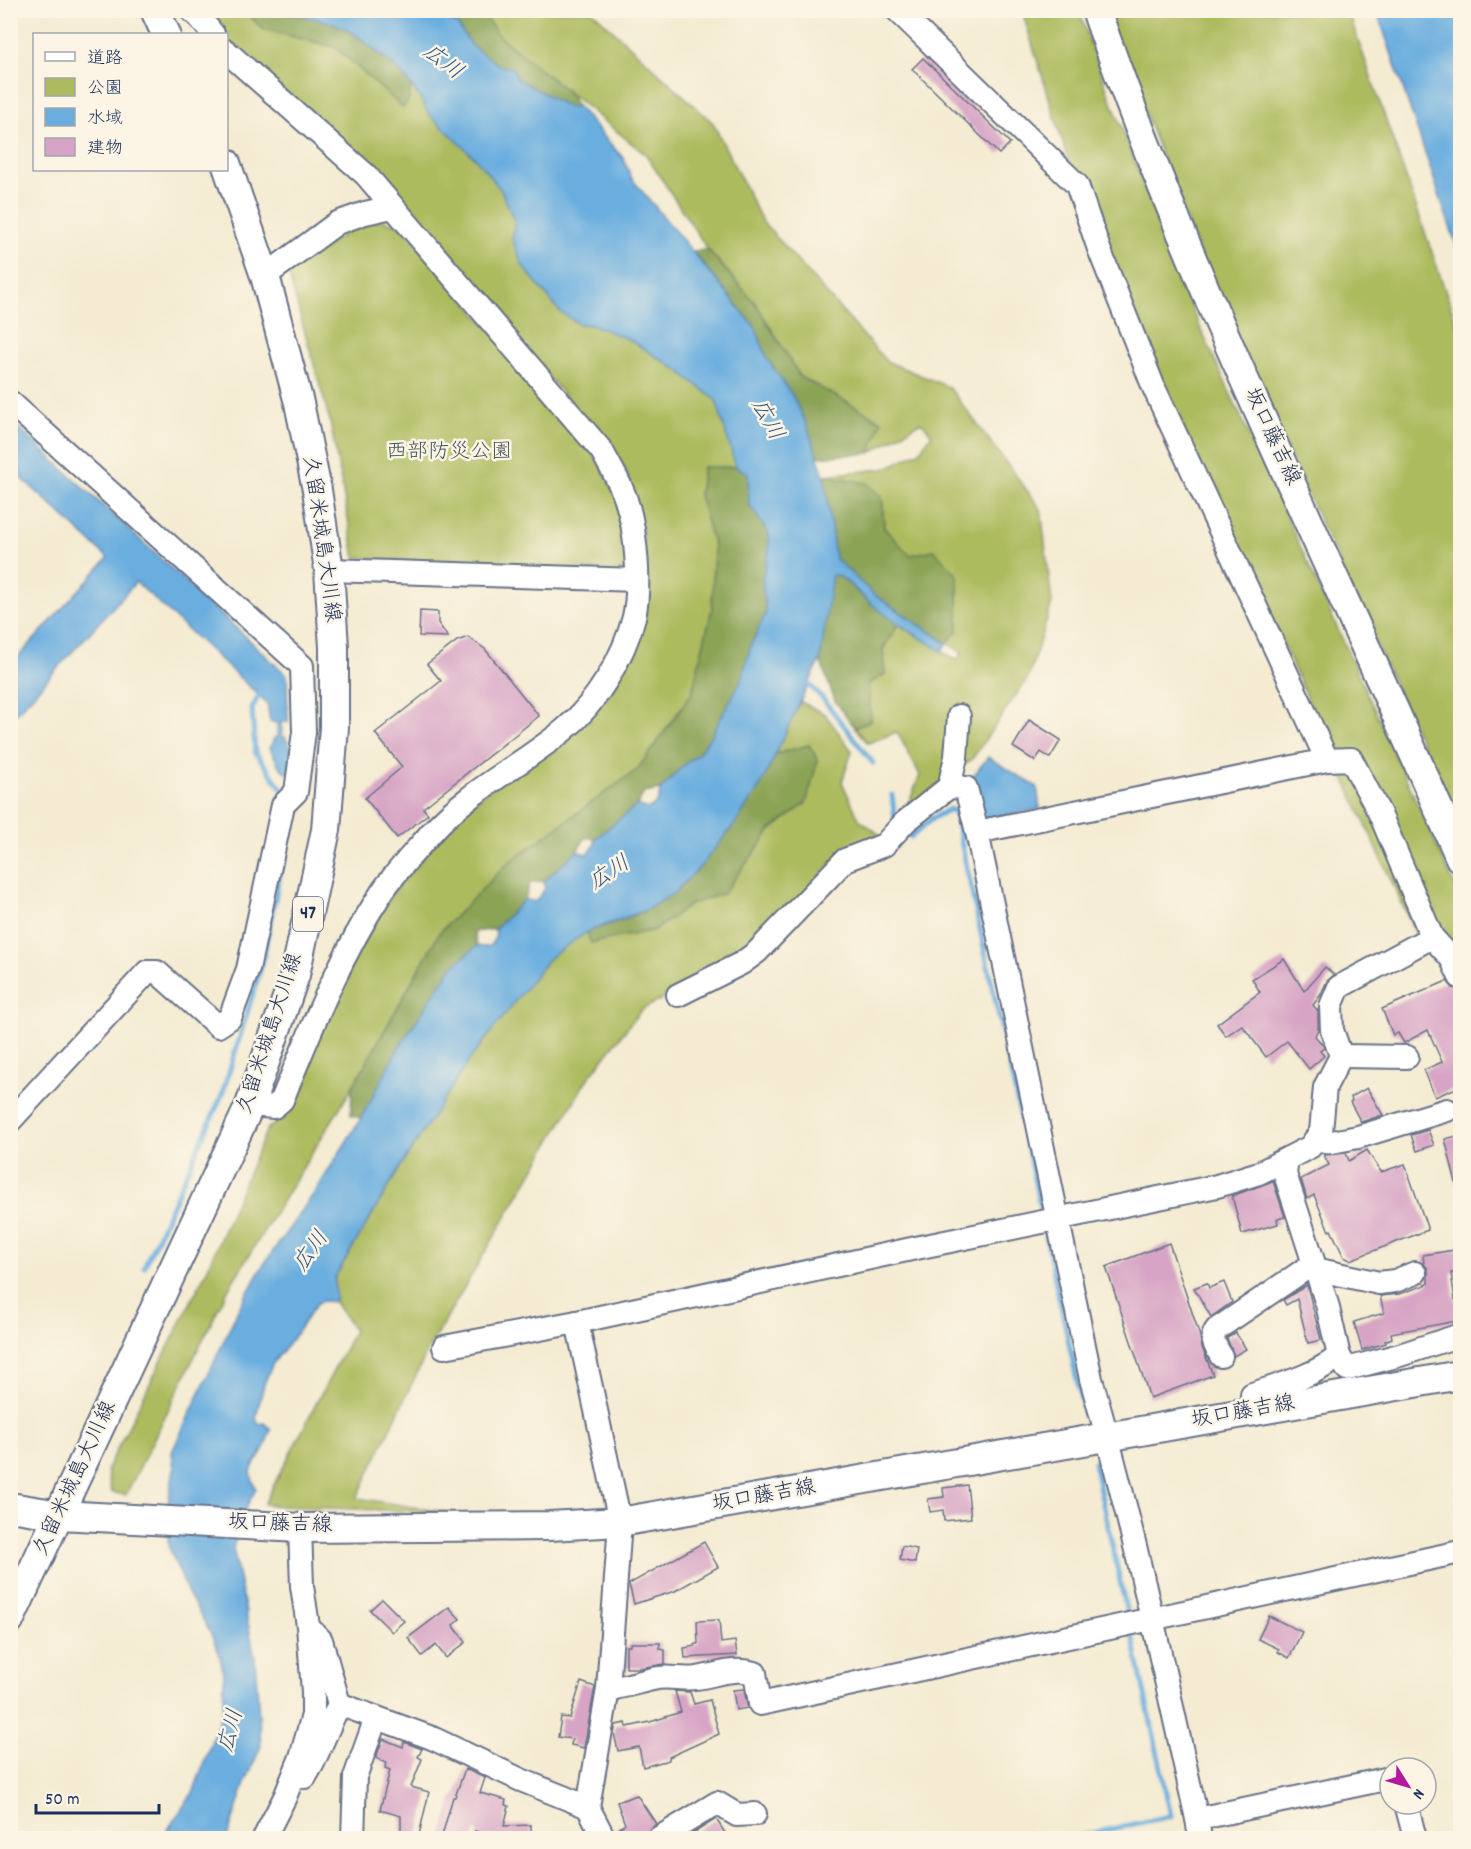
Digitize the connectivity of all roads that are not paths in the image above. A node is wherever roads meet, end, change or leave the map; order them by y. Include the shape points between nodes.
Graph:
1 (154, 10) edge
2 (191, 10) edge
3 (897, 10) edge
4 (1096, 10) edge
5 (166, 33) edge
6 (212, 33) edge
7 (228, 53) edge
8 (228, 169) edge
9 (392, 207) junction
10 (265, 276) junction
11 (10, 402) edge
12 (329, 570) junction
13 (637, 580) junction
14 (959, 716) dead end
15 (1327, 760) junction
16 (949, 787) junction
17 (977, 832) junction
18 (1461, 858) edge
19 (1432, 937) junction
20 (1461, 977) edge
21 (678, 996) dead end
22 (1341, 1056) junction
23 (1407, 1057) dead end
24 (250, 1105) junction
25 (1447, 1110) dead end
26 (10, 1121) edge
27 (1315, 1140) junction
28 (1287, 1159) junction
29 (1048, 1222) junction
30 (1316, 1269) junction
31 (1414, 1274) dead end
32 (577, 1322) junction
33 (1461, 1335) edge
34 (444, 1347) dead end
35 (1221, 1356) dead end
36 (1339, 1356) junction
37 (1461, 1375) edge
38 (1254, 1410) junction
39 (1108, 1437) junction
40 (10, 1507) edge
41 (60, 1515) junction
42 (620, 1522) junction
43 (295, 1528) junction
44 (1461, 1552) edge
45 (10, 1619) edge
46 (1153, 1619) junction
47 (308, 1626) junction
48 (608, 1689) junction
49 (339, 1704) junction
50 (376, 1718) junction
51 (1378, 1781) edge
52 (285, 1797) junction
53 (588, 1807) junction
54 (755, 1814) dead end
55 (1410, 1816) edge
56 (1198, 1829) edge
57 (264, 1839) edge
58 (353, 1839) edge
59 (604, 1839) edge
60 (658, 1839) edge
61 (1415, 1839) edge

1 - 5 main road
2 - 6 street
3 - 15 street via 1077,185 1154,388
4 - 18 main road, 坂口藤吉線 via 1124,92 1214,312
7 - 9 street via 366,175
8 - 10 main road, 久留米城島大川線 / 47
9 - 10 street via 337,223
9 - 13 street via 602,451 626,499
10 - 12 main road, 久留米城島大川線 / 47 via 299,403
11 - 26 street via 302,666 304,732 296,792 283,805 248,969 230,1018 218,1026 157,972 147,972
12 - 13 street
12 - 24 main road, 久留米城島大川線 / 47 via 334,727 326,830 295,975
13 - 24 street via 634,616 619,657 588,707 434,830 383,891 345,956 282,1100 274,1107
14 - 16 street
15 - 17 street
15 - 19 street via 1351,759 1380,814
16 - 17 street via 966,788
16 - 21 street via 884,845 845,860 742,963
17 - 29 street
19 - 20 street via 1451,958
19 - 22 street via 1339,987 1331,1006 1332,1030
22 - 23 street
22 - 27 street via 1325,1087 1321,1132
24 - 41 main road, 久留米城島大川線 / 47
25 - 27 street via 1358,1137 1332,1142
27 - 28 street
28 - 29 street via 1217,1186
28 - 30 street via 1285,1174
29 - 32 street
29 - 39 street
30 - 31 street via 1379,1282
30 - 35 street via 1304,1270 1217,1329 1212,1339
30 - 36 street
32 - 34 street
32 - 42 street
33 - 36 street via 1347,1369
36 - 38 street via 1294,1381 1252,1394
37 - 38 main road, 坂口藤吉線
38 - 39 main road, 坂口藤吉線
39 - 42 main road, 坂口藤吉線
39 - 46 street
40 - 41 main road, 坂口藤吉線
41 - 43 main road, 坂口藤吉線
41 - 45 main road, 久留米城島大川線 / 47
42 - 43 main road, 坂口藤吉線
42 - 48 street
43 - 47 street
44 - 46 street
46 - 48 street via 760,1704 755,1673 743,1669 695,1678 659,1678
46 - 56 street
47 - 49 street via 321,1640
47 - 52 street via 313,1715
48 - 53 street
49 - 50 street
49 - 52 street via 313,1763 298,1787
50 - 53 street via 432,1738
50 - 58 street via 355,1778
51 - 56 street
52 - 57 street
53 - 59 street
54 - 60 street via 737,1815 717,1803
55 - 61 street

